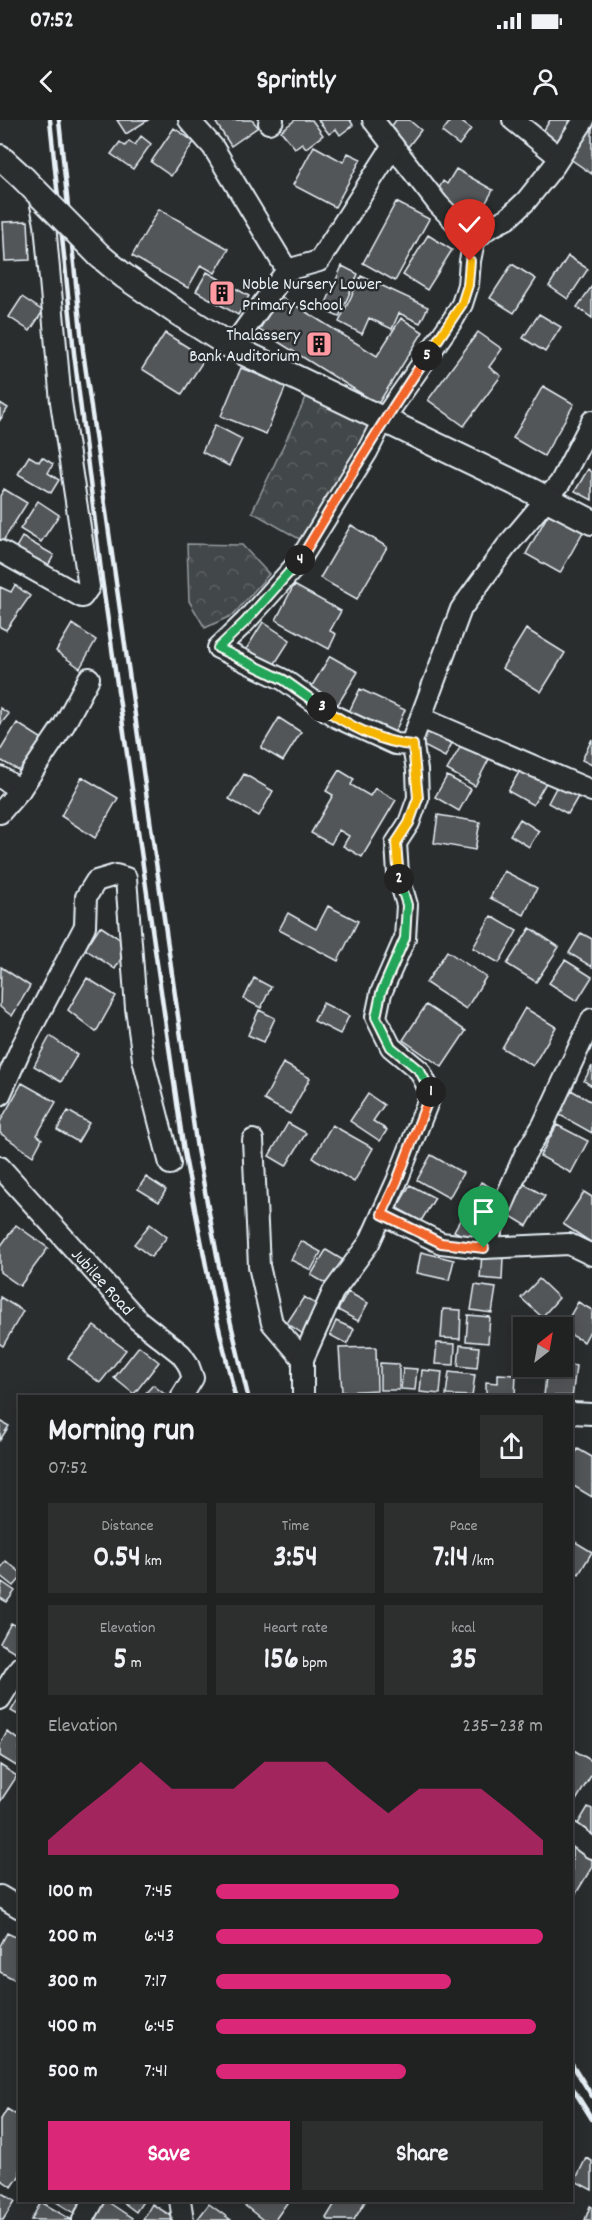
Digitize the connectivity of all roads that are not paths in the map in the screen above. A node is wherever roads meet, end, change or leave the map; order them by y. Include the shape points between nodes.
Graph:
1 (189, 120) edge
2 (373, 120) edge
3 (513, 120) edge
4 (584, 120) edge
5 (393, 146) junction
6 (0, 157) edge
7 (560, 157) junction
8 (31, 185) junction
9 (474, 241) junction
10 (287, 270) junction
11 (232, 347) junction
12 (383, 420) junction
13 (592, 421) edge
14 (546, 498) junction
15 (592, 522) edge
16 (0, 550) edge
17 (89, 678) dead end
18 (421, 717) junction
19 (413, 745) junction
20 (0, 777) edge
21 (20, 790) junction
22 (592, 791) edge
23 (0, 813) edge
24 (592, 1019) edge
25 (0, 1095) edge
26 (253, 1140) dead end
27 (170, 1164) dead end
28 (0, 1167) edge
29 (382, 1214) junction
30 (484, 1248) junction
31 (592, 1255) edge
32 (303, 1359) junction
33 (192, 1393) edge
34 (303, 1395) edge
35 (573, 1413) edge
36 (592, 1414) edge
37 (18, 1670) edge
38 (0, 1699) edge
39 (573, 1834) edge
40 (592, 1848) edge
41 (0, 1896) edge
42 (18, 1907) edge
43 (93, 2202) edge
44 (180, 2202) edge
45 (82, 2220) edge
46 (183, 2220) edge

1 - 10 street via 213,147
2 - 5 street
3 - 7 street
4 - 7 street
5 - 9 street via 438,204
5 - 10 street via 319,261
6 - 8 main road
7 - 9 street via 526,201
8 - 11 main road, bridge via 124,276
8 - 16 street via 45,224 61,402 89,587 82,597
9 - 12 street via 462,304
10 - 11 street
11 - 12 main road
12 - 14 main road
12 - 19 street via 298,563 218,648 284,680 336,717 394,744
13 - 14 street via 560,483
14 - 15 main road
14 - 18 street via 461,609
17 - 21 street via 64,725
18 - 19 street
18 - 22 street
19 - 29 street via 418,798 396,843 398,874 407,905 405,938 381,993 376,1017 391,1047 420,1071 431,1094
20 - 21 street
21 - 23 street
24 - 30 street via 543,1125 525,1154
25 - 27 street via 85,926 86,897 96,881 116,875 126,878 143,1059
26 - 32 street via 258,1266 272,1323
28 - 33 street, Jubilee Road via 138,1320 181,1354 193,1378
29 - 30 street via 441,1243
29 - 32 street via 369,1243 333,1292
30 - 31 street via 569,1244
32 - 34 street
35 - 36 street
37 - 38 street
39 - 40 street
41 - 42 street
43 - 45 street
44 - 46 street

